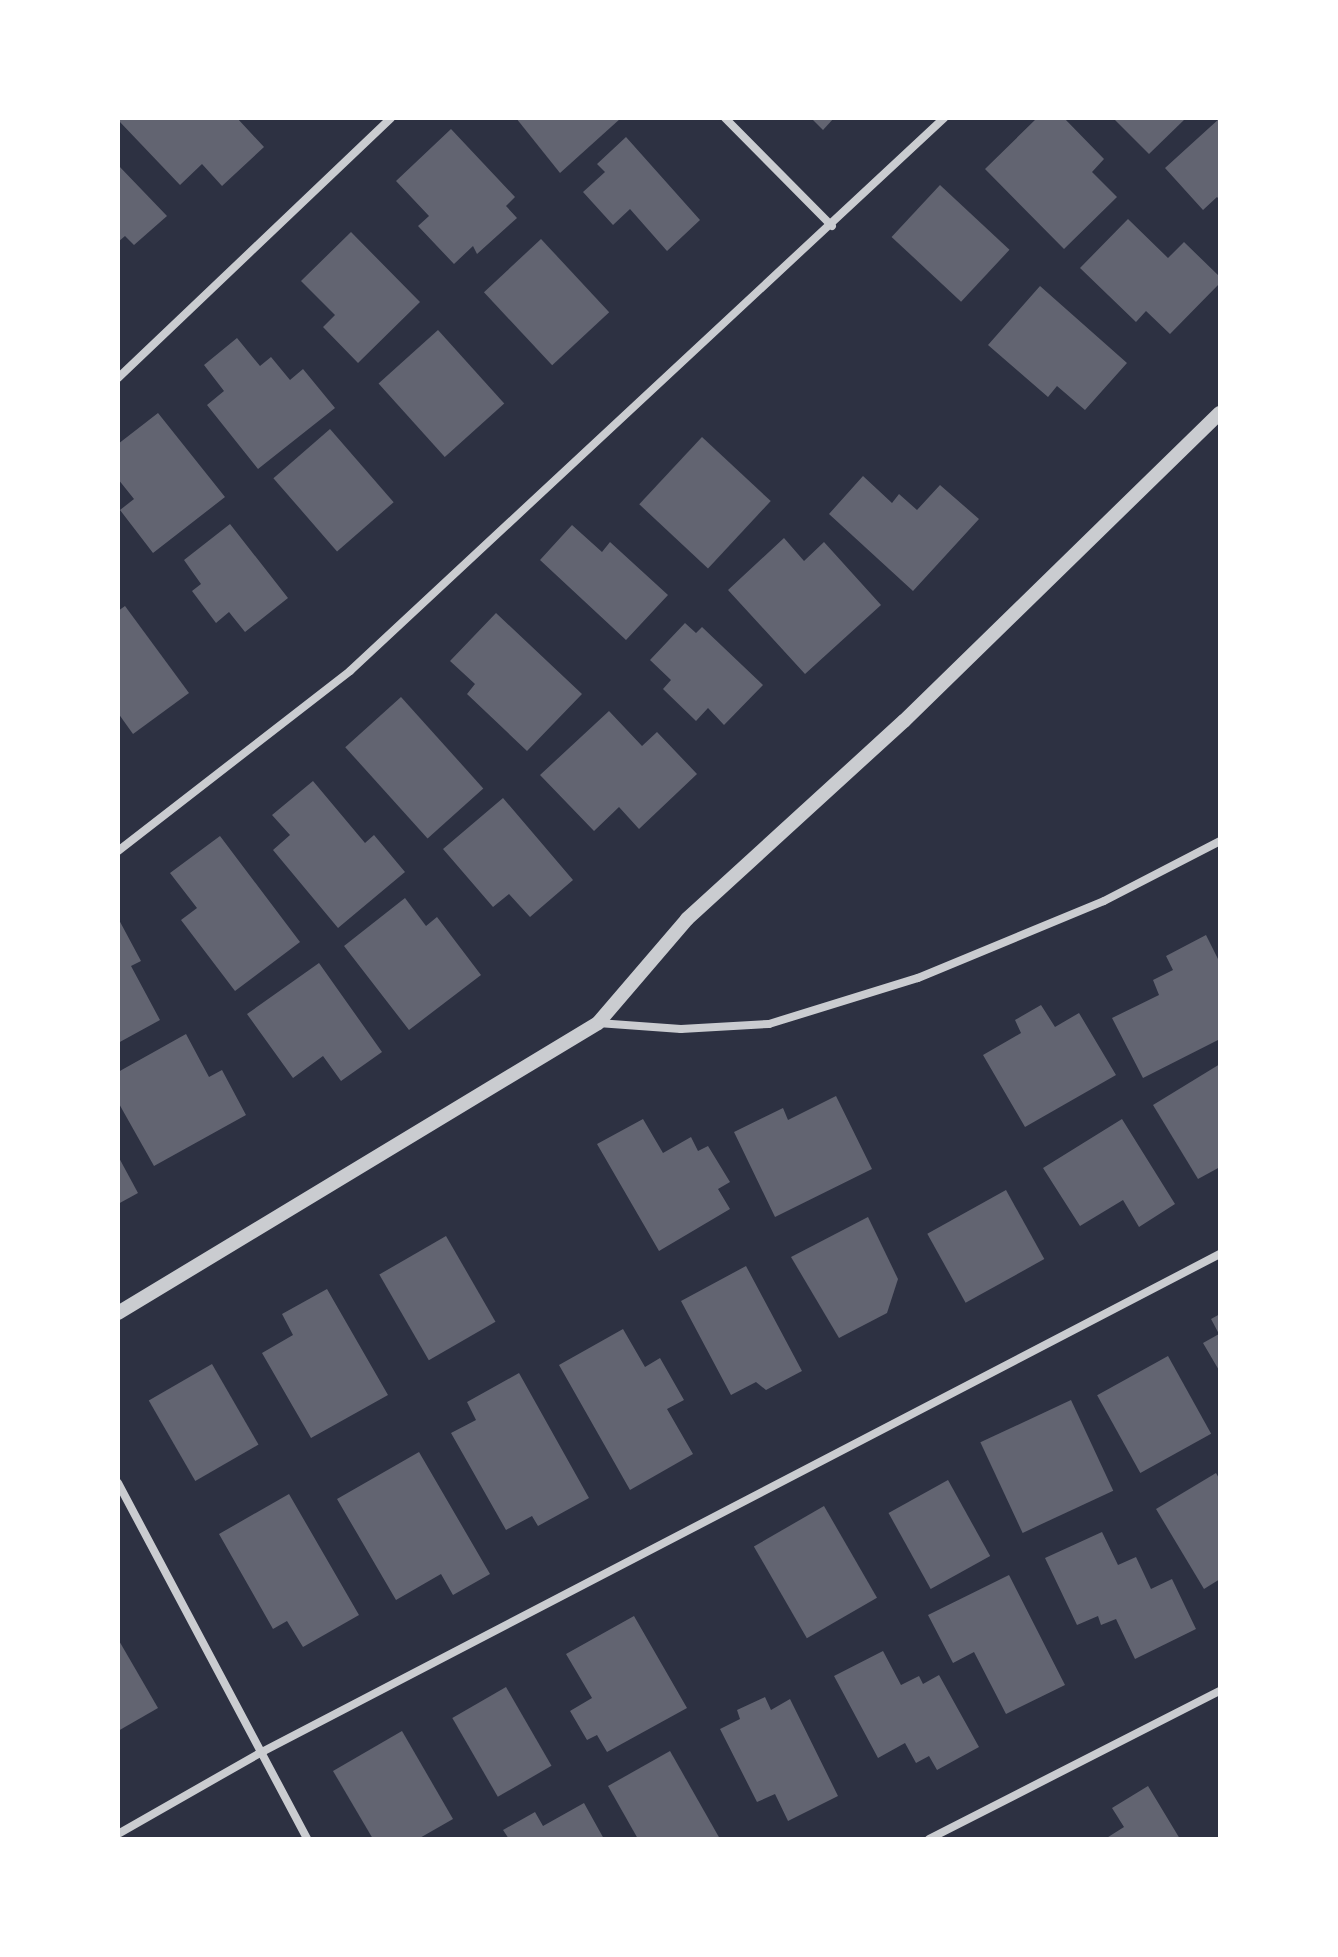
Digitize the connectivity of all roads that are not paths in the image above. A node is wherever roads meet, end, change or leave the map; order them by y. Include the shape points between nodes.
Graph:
1 (391, 118) edge
2 (725, 118) edge
3 (944, 118) edge
4 (832, 226) junction
5 (118, 378) edge
6 (1220, 413) edge
7 (1220, 841) edge
8 (118, 851) edge
9 (598, 1023) junction
10 (1220, 1254) edge
11 (118, 1313) edge
12 (118, 1483) edge
13 (1220, 1691) edge
14 (260, 1753) junction
15 (118, 1834) edge
16 (307, 1839) edge
17 (929, 1839) edge

1 - 5 street
2 - 4 street
3 - 4 street
4 - 8 street via 350,671
6 - 9 street via 904,721 687,919
7 - 9 street via 1104,901 932,972 769,1024 681,1029
9 - 11 street
10 - 14 street
12 - 14 street
13 - 17 street
14 - 15 street
14 - 16 street

